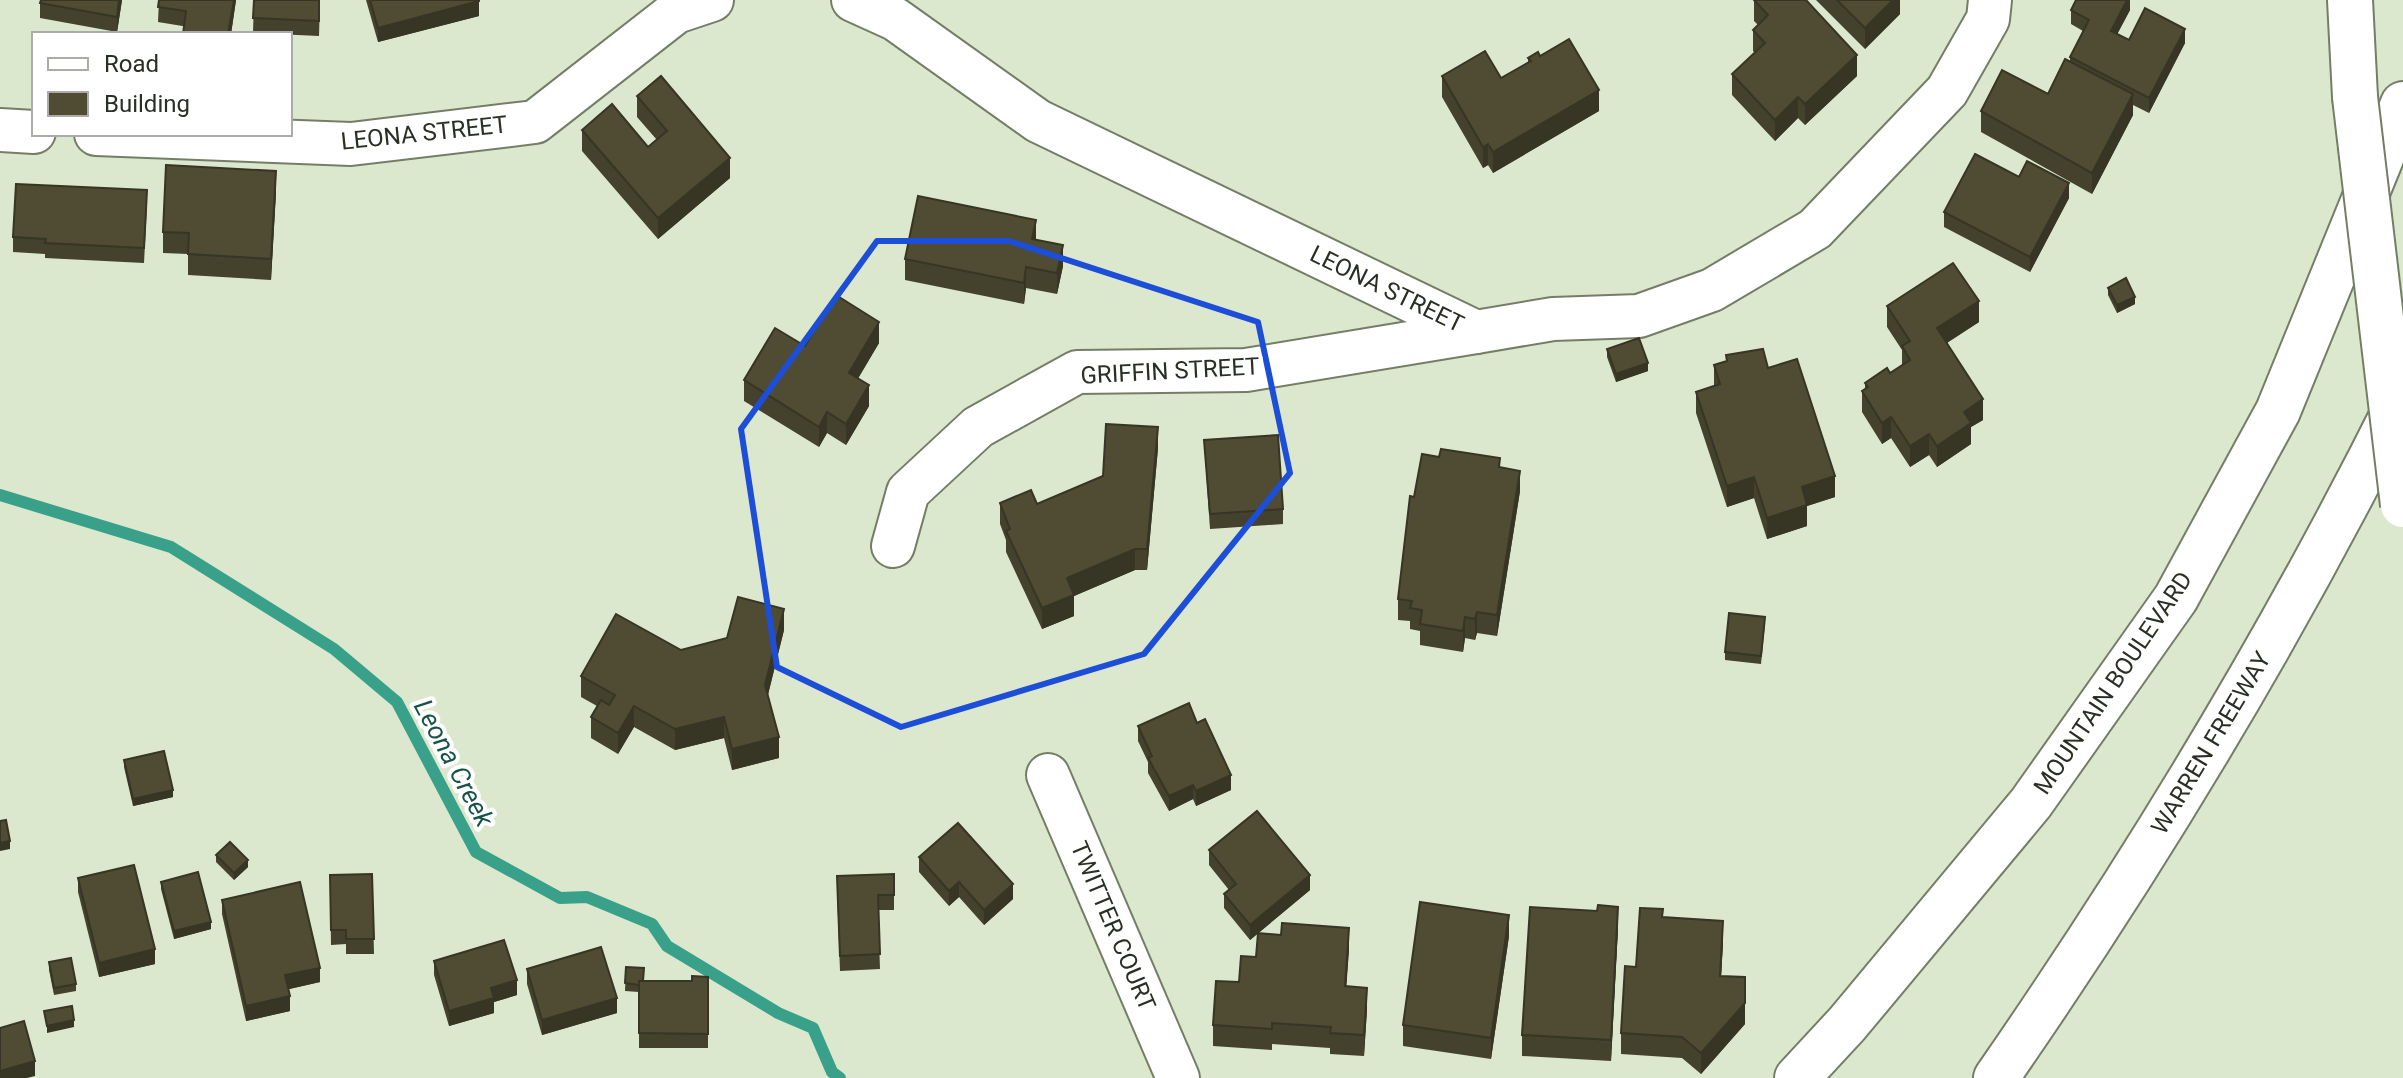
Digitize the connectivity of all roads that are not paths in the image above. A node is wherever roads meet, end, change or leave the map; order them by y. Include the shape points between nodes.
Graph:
1 (712, 0) edge
2 (853, 0) edge
3 (1990, 0) edge
4 (2350, 0) edge
5 (2403, 104) edge
6 (0, 130) edge
7 (32, 132) edge
8 (147, 136) edge
9 (1476, 332) junction
10 (2403, 394) edge
11 (2403, 505) edge
12 (893, 546) dead end
13 (1048, 775) dead end
14 (1178, 1078) edge
15 (1797, 1078) edge
16 (1996, 1078) edge

1 - 8 street, LEONA STREET via 676,12 535,122 351,144
2 - 9 street, LEONA STREET via 895,19 1038,121
3 - 9 street, LEONA STREET via 1988,19 1947,91 1815,229 1712,290 1639,316 1553,319
4 - 11 main road, bridge via 2355,97
5 - 15 main road, MOUNTAIN BOULEVARD via 2278,411 2176,598 2031,803
6 - 7 street
9 - 12 street, GRIFFIN STREET via 1246,370 1077,372 978,427 908,492
10 - 16 main road, WARREN FREEWAY via 2263,657 2167,820
13 - 14 street, TWITTER COURT

